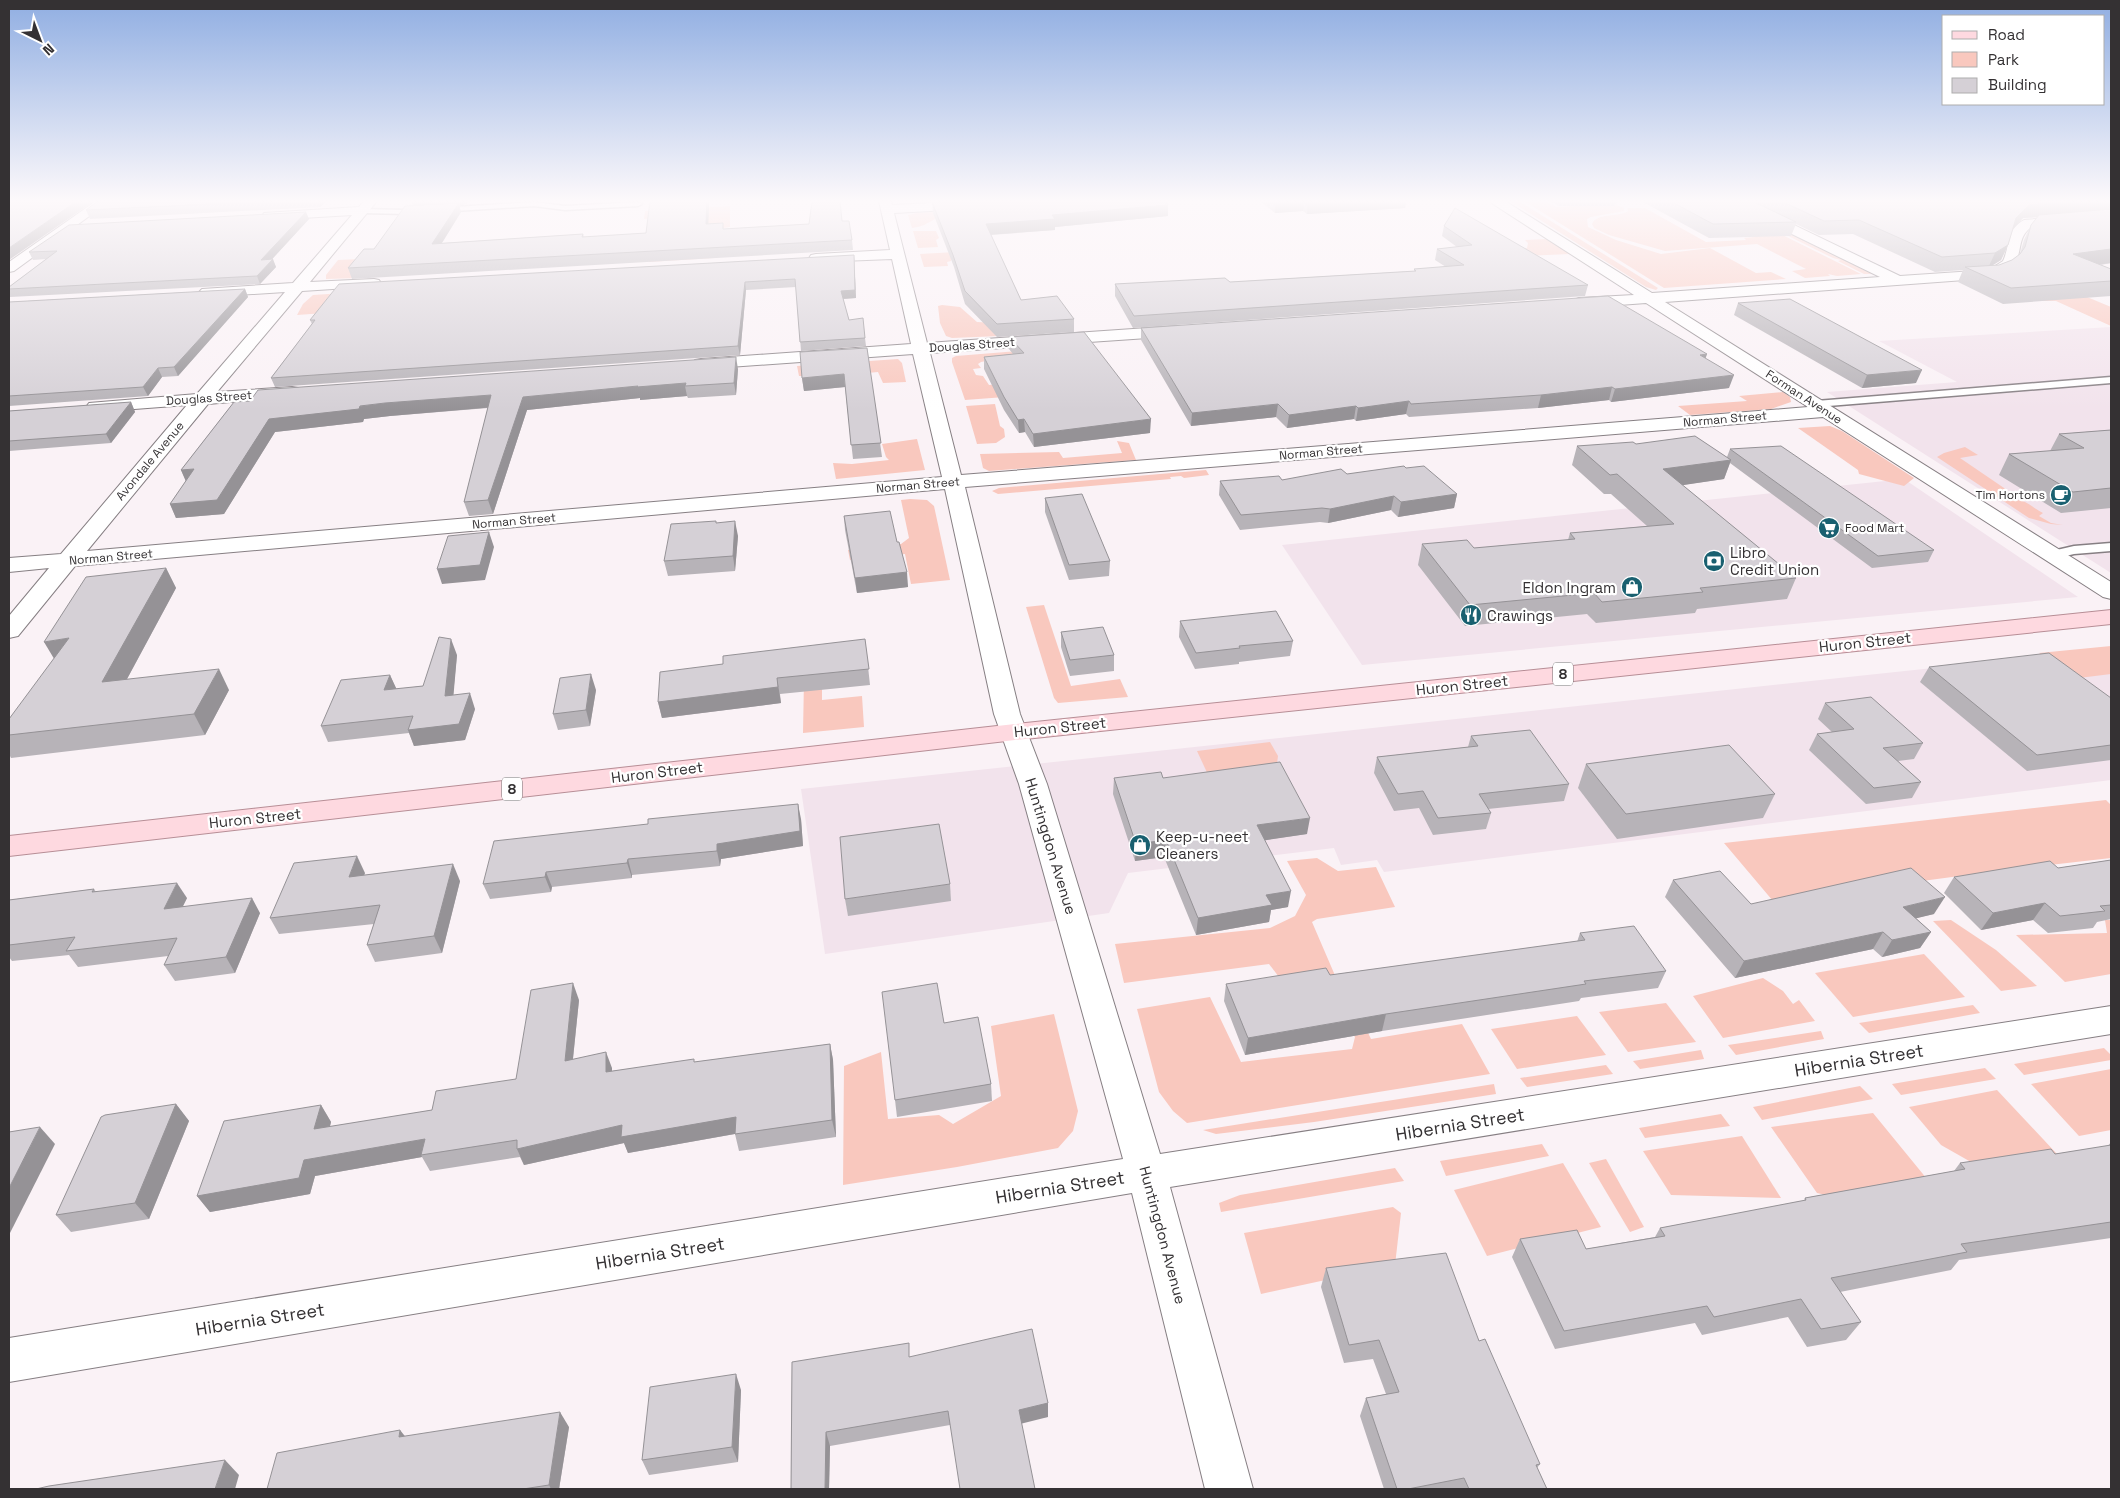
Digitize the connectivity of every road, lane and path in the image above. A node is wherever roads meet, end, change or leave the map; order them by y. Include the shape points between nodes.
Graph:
1 (313, 271) edge
2 (902, 271) edge
3 (1607, 271) edge
4 (1880, 271) edge
5 (2002, 271) edge
6 (1899, 280) junction
7 (385, 282) edge
8 (299, 287) junction
9 (190, 293) edge
10 (1650, 298) junction
11 (1568, 304) edge
12 (1193, 330) edge
13 (920, 349) junction
14 (687, 365) edge
15 (2111, 380) edge
16 (312, 391) edge
17 (202, 399) junction
18 (81, 408) edge
19 (1822, 408) junction
20 (954, 482) junction
21 (2111, 547) edge
22 (2053, 555) junction
23 (67, 561) junction
24 (9, 565) edge
25 (2111, 592) edge
26 (2111, 617) edge
27 (9, 631) edge
28 (1015, 732) junction
29 (9, 846) edge
30 (2111, 1020) edge
31 (1148, 1173) junction
32 (9, 1360) edge
33 (1229, 1489) edge

1 - 8 street, Avondale Avenue
2 - 13 street, Huntingdon Avenue
3 - 10 street, Forman Avenue
4 - 6 street
5 - 6 street
6 - 10 street
7 - 8 street
8 - 9 street
8 - 17 street, Avondale Avenue
10 - 11 street
10 - 19 street, Forman Avenue
12 - 13 street, Douglas Street
13 - 14 street, Douglas Street
13 - 20 street, Huntingdon Avenue
15 - 19 lane
16 - 17 street, Douglas Street
17 - 18 street, Douglas Street
17 - 23 street, Avondale Avenue
19 - 20 street, Norman Street
19 - 22 street, Forman Avenue
20 - 23 street, Norman Street
20 - 28 street, Huntingdon Avenue via 1007,714
21 - 22 lane
22 - 25 street, Forman Avenue
23 - 24 street, Norman Street
23 - 27 street, Avondale Avenue
26 - 28 main road, Huron Street / 8
28 - 29 main road, Huron Street / 8
28 - 31 street, Huntingdon Avenue
30 - 31 street, Hibernia Street
31 - 32 street, Hibernia Street
31 - 33 street, Huntingdon Avenue

